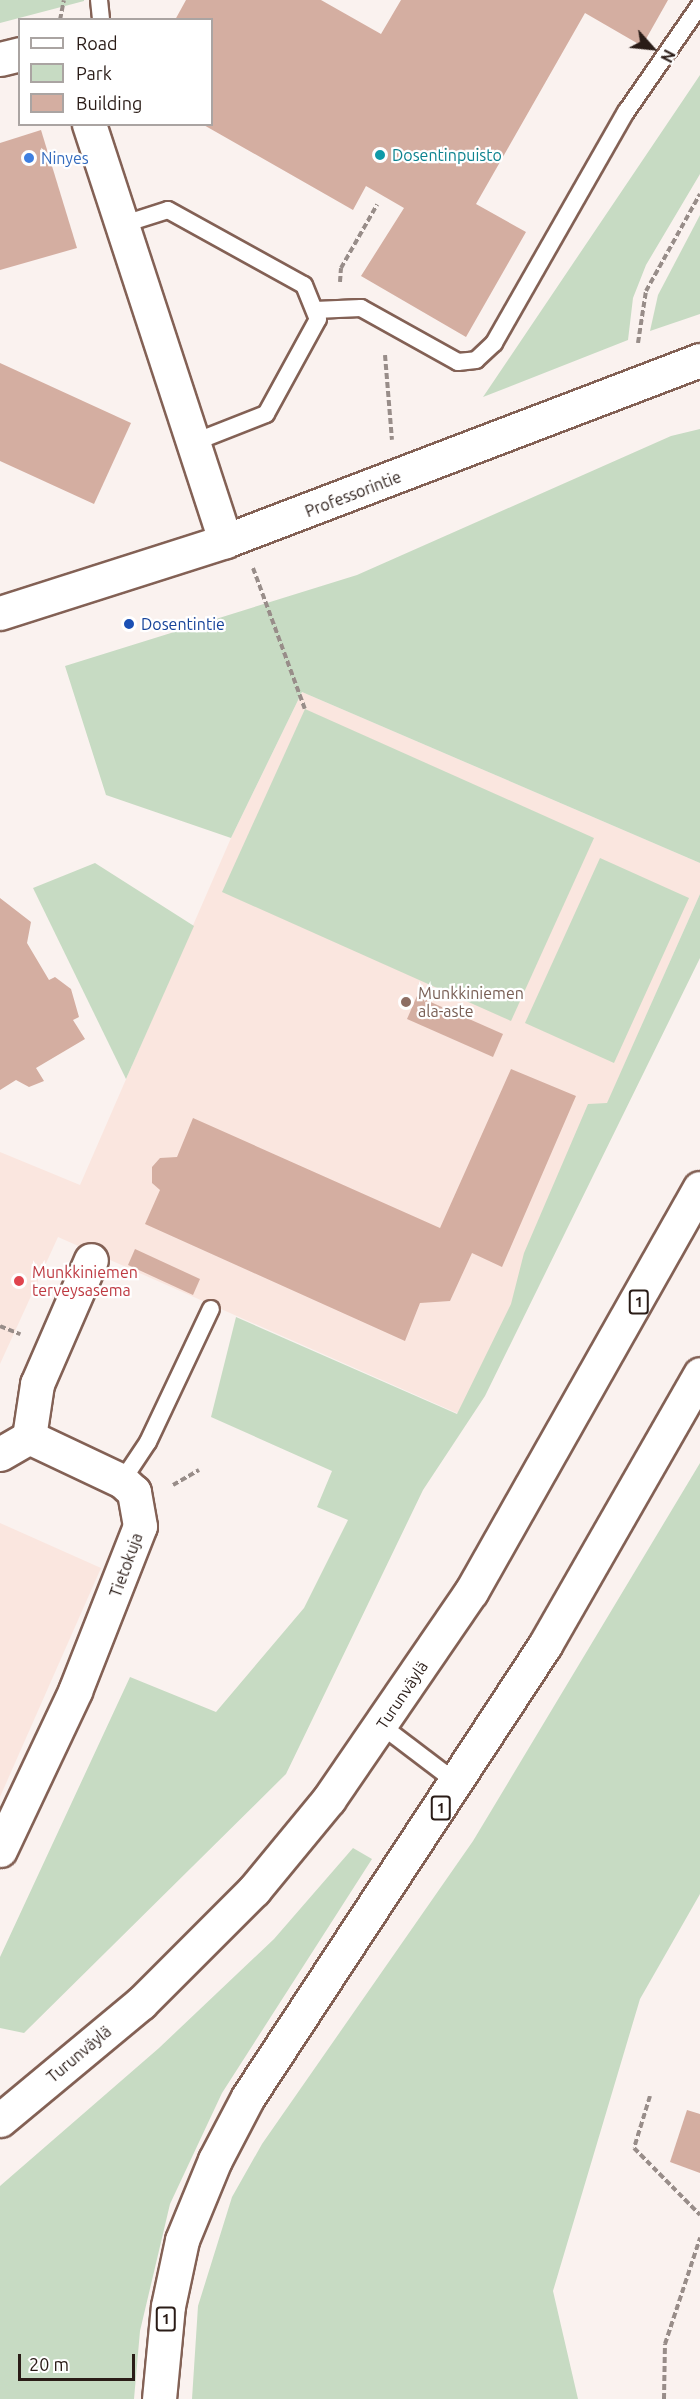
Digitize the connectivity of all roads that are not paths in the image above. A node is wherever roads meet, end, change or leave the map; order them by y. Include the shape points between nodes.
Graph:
1 (99, 0) edge
2 (700, 5) edge
3 (101, 18) edge
4 (18, 54) edge
5 (0, 59) edge
6 (90, 126) edge
7 (121, 225) junction
8 (315, 310) junction
9 (700, 360) edge
10 (190, 444) junction
11 (225, 541) junction
12 (0, 613) edge
13 (700, 1188) edge
14 (91, 1260) dead end
15 (211, 1309) dead end
16 (700, 1374) edge
17 (29, 1437) junction
18 (0, 1454) edge
19 (122, 1481) junction
20 (382, 1726) junction
21 (457, 1783) junction
22 (0, 1850) edge
23 (0, 2120) edge
24 (159, 2399) edge

1 - 3 lane
2 - 8 lane via 614,132 494,343 476,360 458,363 361,308
4 - 5 main road
6 - 7 main road
7 - 8 lane via 168,210 304,285
7 - 10 main road
8 - 10 lane via 318,319 266,414
9 - 11 main road, Professorintie
10 - 11 main road
11 - 12 main road, Professorintie
13 - 20 main road, Turunväylä / 1 via 471,1592
14 - 17 main road via 37,1384
15 - 19 lane via 148,1442
16 - 21 main road, 1 via 544,1645
17 - 18 main road
17 - 19 main road
19 - 22 main road, Tietokuja via 134,1492 140,1511 131,1557
20 - 21 lane
20 - 23 main road, Turunväylä / 1 via 254,1890 141,2003
21 - 24 main road, 1 via 248,2097 215,2160 182,2240 168,2306

